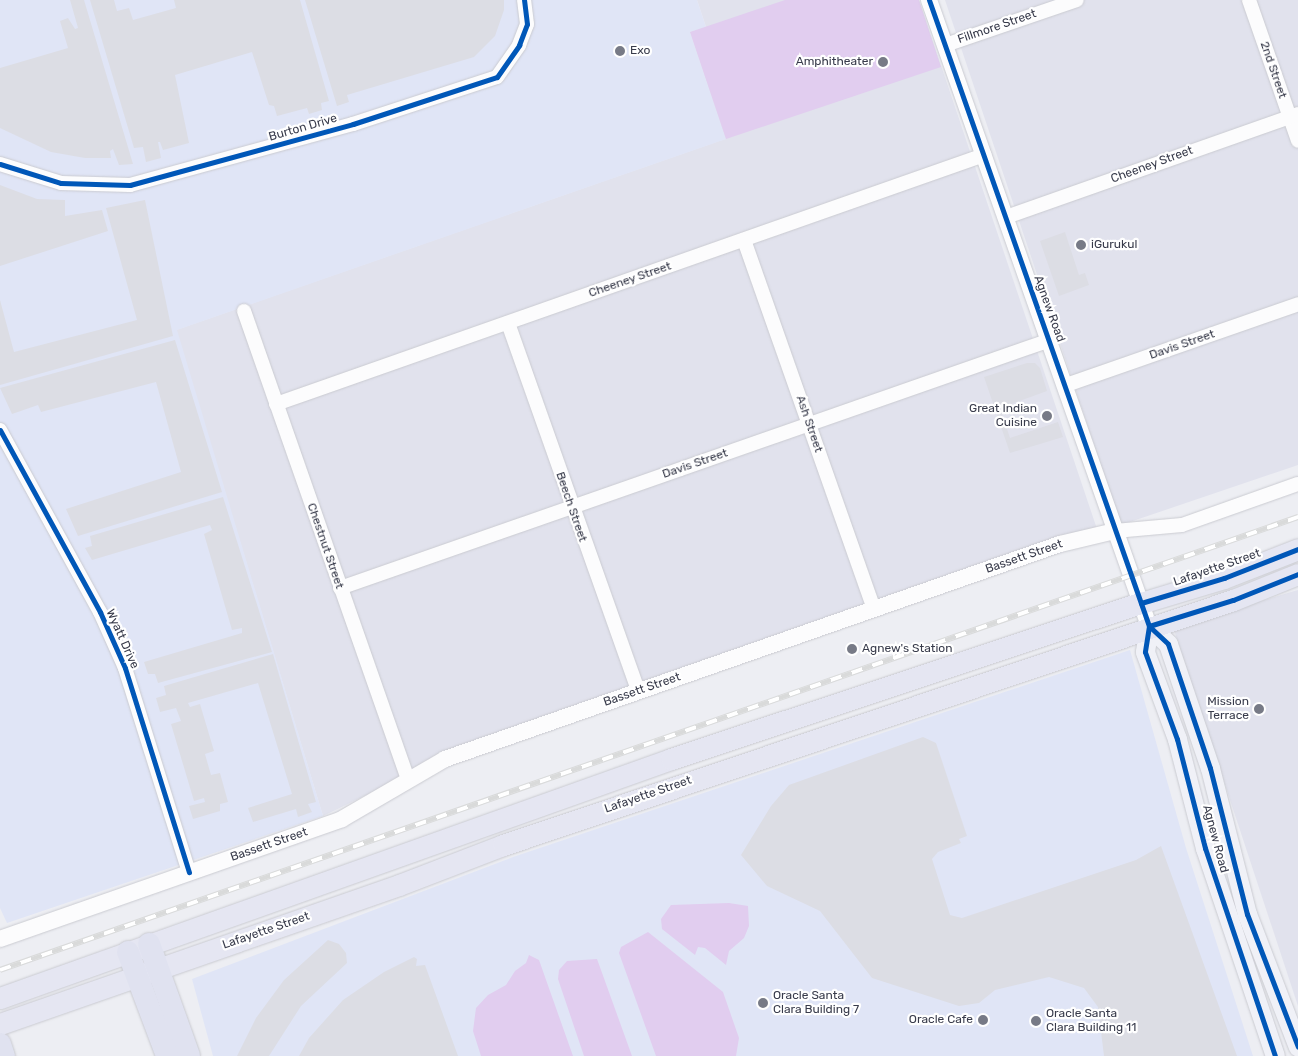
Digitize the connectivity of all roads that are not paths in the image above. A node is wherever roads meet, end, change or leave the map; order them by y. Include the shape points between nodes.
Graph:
1 (524, 0) edge
2 (929, 0) edge
3 (1077, 0) edge
4 (1249, 0) edge
5 (945, 45) junction
6 (1294, 115) edge
7 (1298, 140) edge
8 (984, 155) junction
9 (0, 164) edge
10 (1006, 217) junction
11 (744, 240) junction
12 (1298, 304) edge
13 (244, 311) dead end
14 (508, 323) junction
15 (1050, 340) junction
16 (1066, 385) junction
17 (276, 404) junction
18 (809, 424) junction
19 (0, 430) edge
20 (1298, 484) edge
21 (571, 507) junction
22 (1115, 532) junction
23 (1298, 549) edge
24 (1298, 574) edge
25 (340, 588) junction
26 (1141, 603) junction
27 (874, 609) junction
28 (1149, 626) junction
29 (638, 691) junction
30 (408, 779) junction
31 (189, 872) junction
32 (0, 938) edge
33 (149, 944) junction
34 (128, 952) junction
35 (159, 969) junction
36 (138, 976) junction
37 (0, 998) edge
38 (0, 1024) edge
39 (0, 1044) edge
40 (1298, 1048) edge
41 (4, 1056) edge
42 (167, 1056) edge
43 (189, 1056) edge
44 (1275, 1056) edge

1 - 9 street, Burton Drive via 527,24 519,45 497,77 353,124 130,185 61,183
2 - 5 street, Agnew Road
3 - 5 street, Fillmore Street
4 - 6 street, 2nd Street
5 - 8 street, Agnew Road
6 - 7 street, 2nd Street
6 - 10 street, Cheeney Street
8 - 10 street, Agnew Road
8 - 11 street, Cheeney Street
10 - 15 street, Agnew Road
11 - 14 street, Cheeney Street
11 - 18 street, Ash Street
12 - 16 street, Davis Street
13 - 17 street, Chestnut Street
14 - 17 street, Cheeney Street
14 - 21 street, Beech Street
15 - 16 street, Agnew Road
15 - 18 street, Davis Street
16 - 22 street, Agnew Road
17 - 25 street, Chestnut Street
18 - 21 street, Davis Street
18 - 27 street, Ash Street
19 - 31 street, Wyatt Drive via 100,612 125,668
20 - 22 street, Bassett Street via 1182,525
21 - 25 street, Davis Street
21 - 29 street, Beech Street
22 - 26 street, Agnew Road
22 - 27 street, Bassett Street via 1060,544
23 - 26 main road, Lafayette Street via 1224,578
24 - 28 main road, Lafayette Street via 1233,600
25 - 30 street, Chestnut Street
26 - 28 street, Agnew Road
26 - 33 main road, Lafayette Street via 671,759
27 - 29 street, Bassett Street
28 - 35 main road, Lafayette Street via 503,845
28 - 40 main road, Agnew Road via 1168,644 1210,768 1247,914
28 - 44 main road, Agnew Road via 1145,652 1178,739 1205,848
29 - 30 street, Bassett Street via 445,759
30 - 31 street, Bassett Street via 342,819 270,847
31 - 32 street, Bassett Street
33 - 34 main road, Lafayette Street
33 - 35 highway
34 - 36 highway
34 - 37 main road, Lafayette Street
35 - 36 main road, Lafayette Street
35 - 43 highway
36 - 38 main road, Lafayette Street
36 - 42 highway
39 - 41 highway

